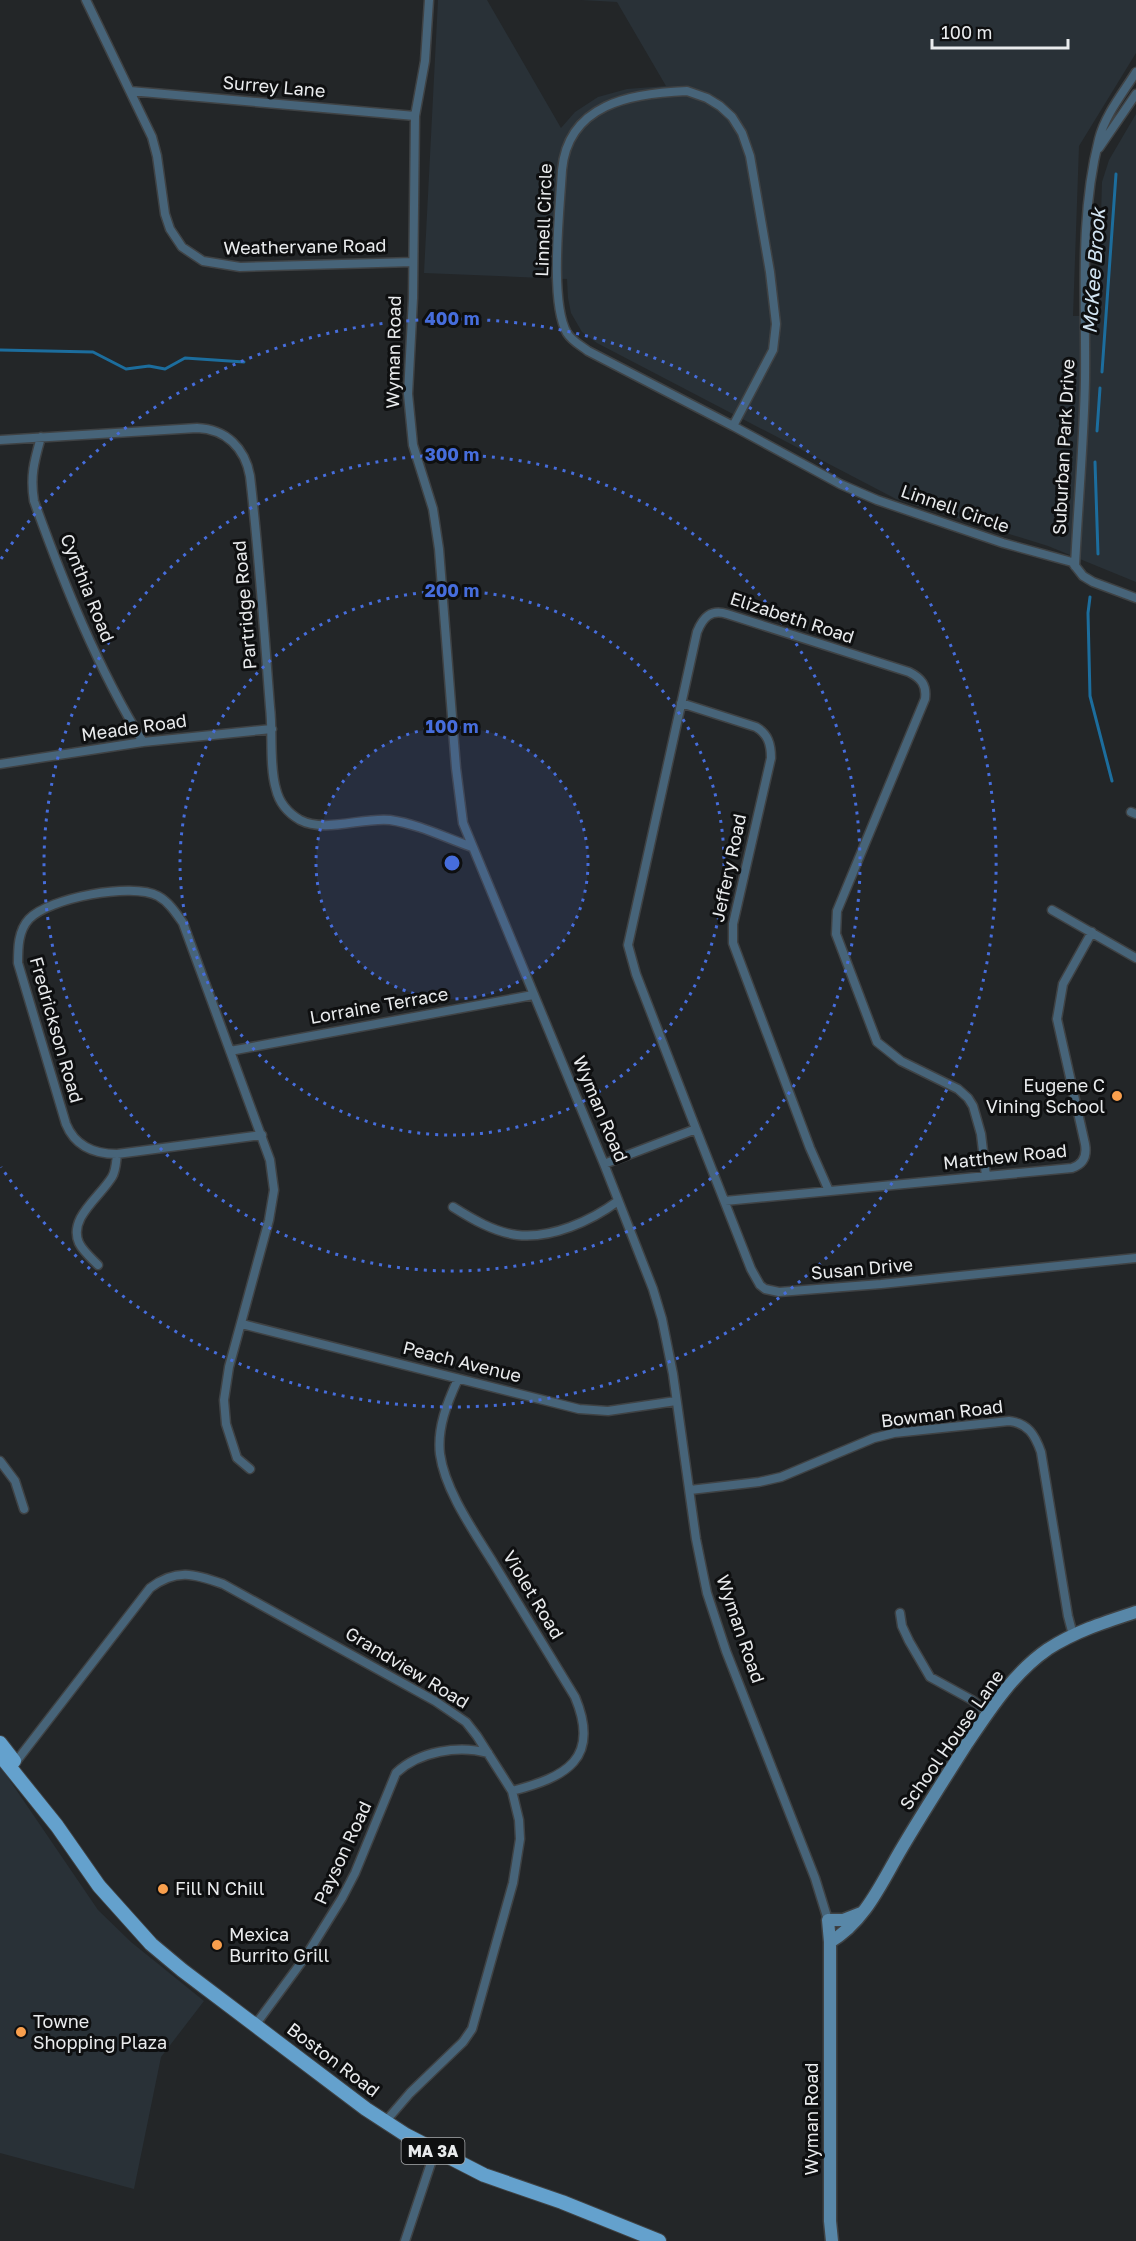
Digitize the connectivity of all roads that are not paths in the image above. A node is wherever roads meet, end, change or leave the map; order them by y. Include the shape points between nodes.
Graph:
1 (86, 0) edge
2 (429, 0) edge
3 (1136, 72) edge
4 (130, 91) junction
5 (1136, 94) edge
6 (415, 116) junction
7 (1097, 151) junction
8 (413, 262) junction
9 (733, 426) junction
10 (41, 437) junction
11 (0, 440) edge
12 (1075, 566) junction
13 (1136, 598) edge
14 (681, 703) junction
15 (272, 729) junction
16 (143, 742) junction
17 (0, 764) edge
18 (472, 848) junction
19 (1052, 910) dead end
20 (1092, 932) junction
21 (1136, 958) edge
22 (533, 994) junction
23 (230, 1051) junction
24 (696, 1129) junction
25 (262, 1135) junction
26 (117, 1154) junction
27 (604, 1164) junction
28 (986, 1176) junction
29 (828, 1191) junction
30 (618, 1201) junction
31 (725, 1201) junction
32 (453, 1207) dead end
33 (1136, 1258) edge
34 (98, 1265) dead end
35 (242, 1324) junction
36 (458, 1379) junction
37 (676, 1401) junction
38 (0, 1461) edge
39 (250, 1469) dead end
40 (690, 1490) junction
41 (24, 1509) dead end
42 (1136, 1612) edge
43 (900, 1613) dead end
44 (1073, 1635) junction
45 (988, 1713) junction
46 (0, 1743) edge
47 (488, 1753) junction
48 (0, 1755) edge
49 (15, 1763) junction
50 (512, 1791) junction
51 (49, 1816) junction
52 (865, 1911) junction
53 (828, 1920) junction
54 (830, 1942) junction
55 (256, 2024) junction
56 (385, 2122) junction
57 (435, 2151) junction
58 (830, 2221) junction
59 (405, 2241) edge
60 (659, 2241) edge
61 (826, 2241) edge
62 (832, 2241) edge

1 - 4 street, Weathervane Road
2 - 6 street, Wyman Road via 425,61
3 - 7 street, Suburban Park Drive via 1104,124
4 - 6 street, Surrey Lane
4 - 8 street, Weathervane Road via 155,146 167,222 178,242 195,257 240,267
5 - 7 street, Suburban Park Drive
6 - 8 street, Wyman Road
7 - 12 street, Suburban Park Drive via 1086,219 1085,387
8 - 18 street, Wyman Road via 410,416 413,444 433,510 439,549 457,778 463,823
9 - 9 street, Linnell Circle via 765,367 775,337 769,265 750,156 732,117 706,98 687,92 666,92 626,99 580,123 563,156 557,268 559,307 565,330 588,351
9 - 12 street, Linnell Circle via 877,500
10 - 11 street, Partridge Road
10 - 15 street, Partridge Road via 204,428 224,435 239,447 250,476
10 - 16 street, Cynthia Road via 31,483 34,501 74,605
12 - 13 street, Linnell Circle via 1093,582
14 - 24 street, Elizabeth Road via 628,945
14 - 28 street, Elizabeth Road via 697,632 705,616 715,611 909,672 922,681 925,699 837,911 836,934 878,1042 901,1061 958,1089 973,1106
14 - 29 street, Jeffery Road via 756,728 769,742 771,758 733,924 733,943
15 - 16 street, Meade Road
15 - 18 street, Partridge Road via 276,791 286,809 301,820 321,825 372,819 402,822
16 - 17 street, Meade Road
18 - 22 street, Wyman Road
19 - 20 street
20 - 21 street
20 - 28 street, Matthew Road via 1063,984 1057,1019 1086,1143 1084,1158 1072,1168
22 - 23 street, Lorraine Terrace
22 - 27 street, Wyman Road
23 - 25 street, Fredrickson Road
23 - 26 street, Fredrickson Road via 183,923 159,897 131,891 78,898 39,911 28,921 21,934 18,963 66,1124 72,1136 86,1148
24 - 27 street
24 - 31 street, Susan Drive
25 - 26 street, Fredrickson Road
25 - 35 street, Fredrickson Road via 272,1170 273,1200
26 - 34 street via 111,1179 77,1226 80,1245
27 - 30 street, Wyman Road
28 - 29 street, Matthew Road
29 - 31 street, Matthew Road
30 - 32 street via 602,1213 570,1226 530,1235 502,1232
30 - 37 street, Wyman Road via 662,1319
31 - 33 street, Susan Drive via 756,1279 765,1289 779,1292
35 - 36 street, Peach Avenue
35 - 39 street, Fredrickson Road via 224,1400 226,1424 237,1458
36 - 37 street, Peach Avenue via 579,1409 608,1411
36 - 50 street, Violet Road via 440,1435 447,1481 575,1697 584,1722 583,1745 574,1762 557,1776
37 - 40 street, Wyman Road
38 - 41 street via 15,1481
40 - 44 street, Bowman Road via 781,1477 894,1433 1002,1422 1021,1424 1033,1433 1041,1452
40 - 53 street, Wyman Road via 712,1610
42 - 44 street, School House Lane
43 - 45 street via 909,1641 930,1677
44 - 45 street, School House Lane via 1029,1665
45 - 52 street, School House Lane via 928,1803
46 - 49 main road, Boston Road / MA 3A
47 - 49 street, Grandview Road via 465,1722 441,1705 223,1584 183,1574 150,1587
47 - 50 street, Grandview Road
47 - 55 street, Payson Road via 461,1749 416,1758 396,1773 356,1873 306,1956
48 - 51 main road, Boston Road / MA 3A
49 - 51 main road, Boston Road / MA 3A
50 - 56 street, Grandview Road via 519,1820 518,1858 474,2024 466,2038
51 - 55 main road, Boston Road / MA 3A via 99,1886 151,1944
52 - 53 street via 843,1920
52 - 54 street, School House Lane via 850,1929
53 - 54 street, Wyman Road
54 - 58 street, Wyman Road
55 - 56 main road, Boston Road / MA 3A
56 - 57 main road, Boston Road / MA 3A
57 - 59 street
57 - 60 main road, Boston Road / MA 3A via 484,2175
58 - 61 street, Wyman Road
58 - 62 street, Wyman Road

